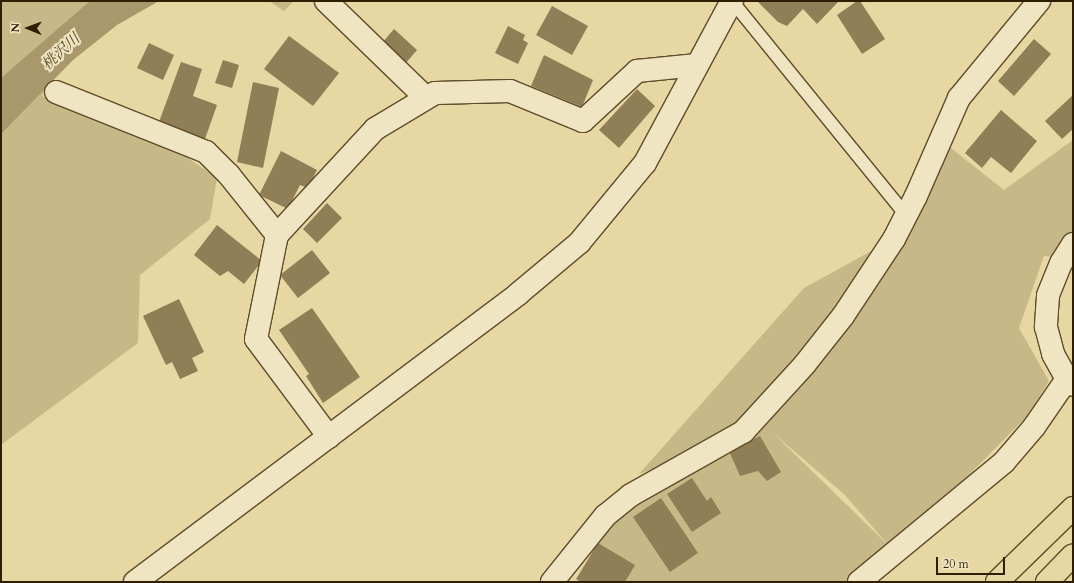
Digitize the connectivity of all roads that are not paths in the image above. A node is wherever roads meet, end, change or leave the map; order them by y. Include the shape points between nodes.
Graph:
1 (326, 1) edge
2 (732, 1) edge
3 (1039, 1) edge
4 (697, 65) junction
5 (56, 92) dead end
6 (426, 98) junction
7 (906, 214) junction
8 (277, 235) junction
9 (1073, 244) edge
10 (1070, 382) edge
11 (329, 437) junction
12 (1073, 508) edge
13 (1073, 555) edge
14 (135, 582) edge
15 (552, 582) edge
16 (859, 582) edge
17 (997, 582) edge
18 (1046, 582) edge

1 - 6 street
2 - 4 street
2 - 7 lane
3 - 7 street via 959,98
4 - 6 street via 637,71 583,121 510,91 435,92
4 - 11 street via 645,163 579,243 512,299
5 - 8 street via 206,152 229,175
6 - 8 street via 375,129
7 - 15 street via 894,239 843,316 743,432 631,496 605,516
8 - 11 street via 256,339
9 - 10 street via 1061,263 1048,296 1046,327 1053,354
10 - 16 street via 1004,462
11 - 14 street
12 - 17 highway
13 - 18 highway

